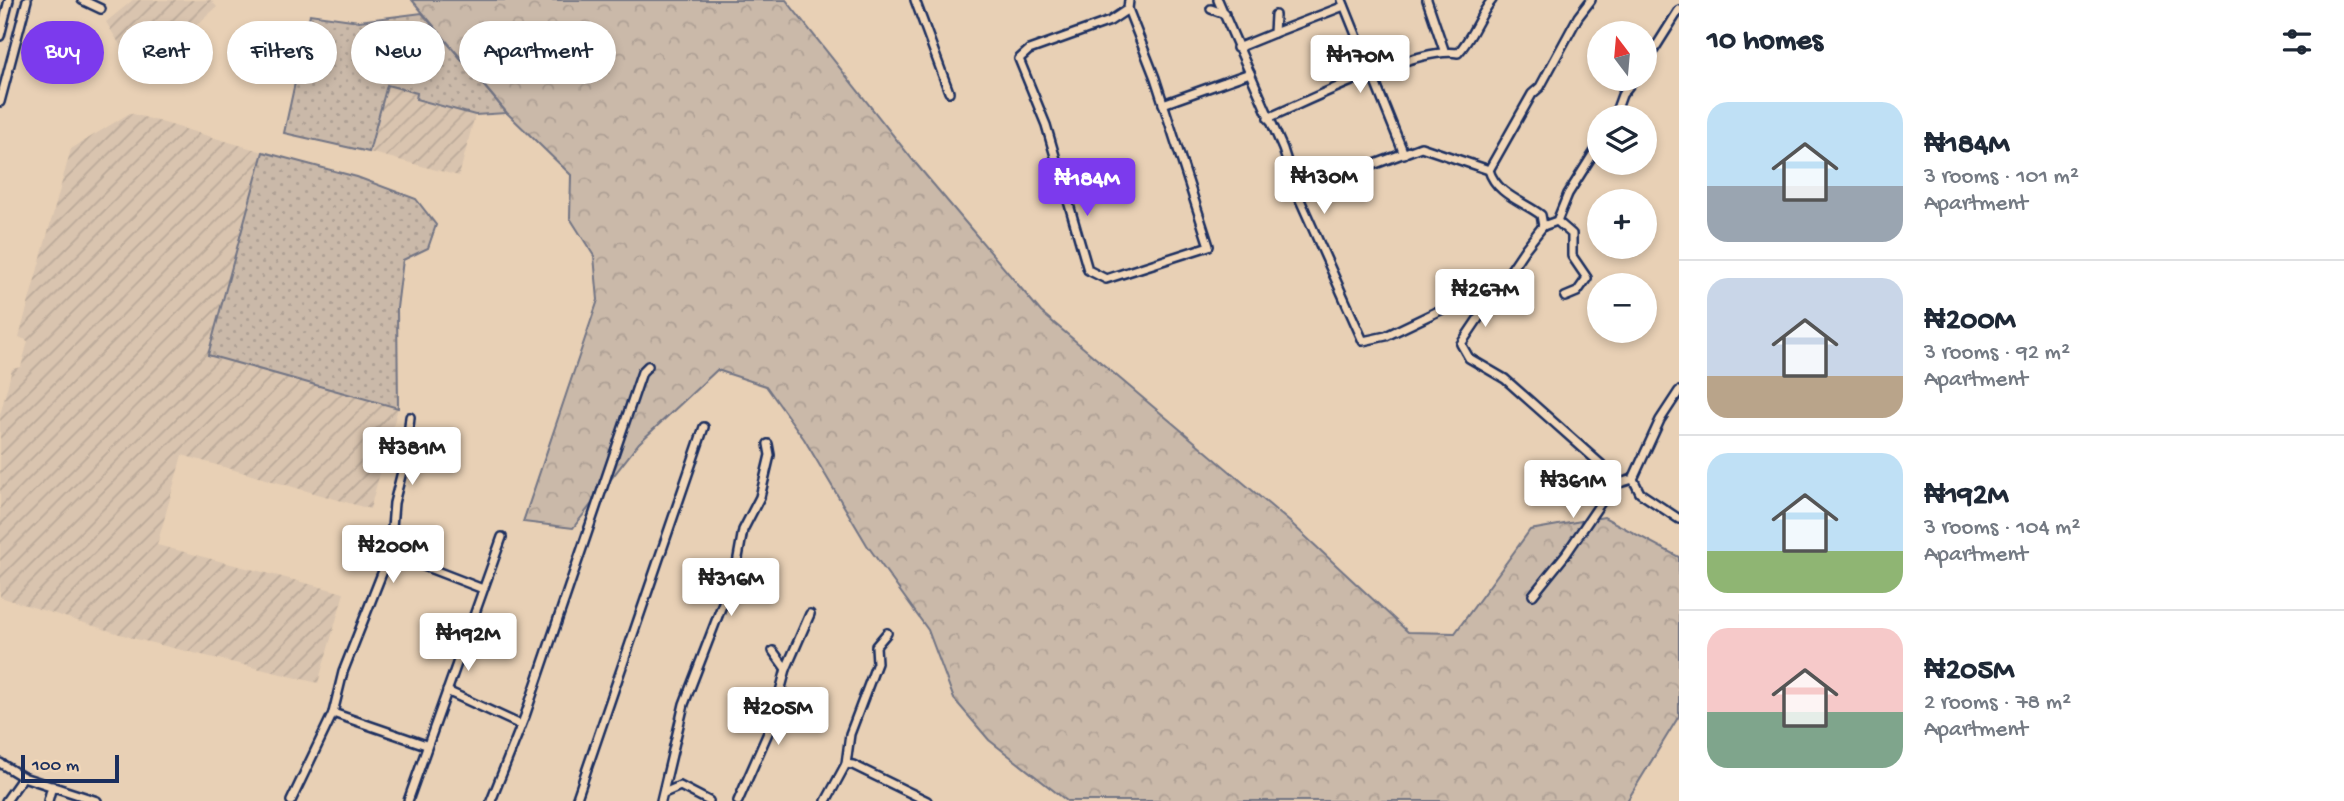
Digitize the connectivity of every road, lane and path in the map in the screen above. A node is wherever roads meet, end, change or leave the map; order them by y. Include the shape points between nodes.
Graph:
1 (9, 0) edge
2 (27, 0) edge
3 (82, 0) edge
4 (915, 0) edge
5 (1129, 0) edge
6 (1218, 0) edge
7 (1427, 0) edge
8 (1492, 0) edge
9 (1591, 0) edge
10 (1343, 3) edge
11 (102, 9) dead end
12 (1128, 9) junction
13 (1211, 9) dead end
14 (1679, 10) edge
15 (1225, 14) junction
16 (1275, 15) dead end
17 (1275, 33) junction
18 (0, 36) edge
19 (1657, 45) edge
20 (1237, 48) junction
21 (1444, 50) junction
22 (1250, 73) junction
23 (1372, 75) junction
24 (949, 92) dead end
25 (0, 102) edge
26 (1163, 104) junction
27 (1268, 118) junction
28 (1404, 154) junction
29 (1587, 164) edge
30 (1489, 170) junction
31 (1297, 193) junction
32 (1557, 221) junction
33 (1543, 226) junction
34 (1566, 297) dead end
35 (1482, 310) junction
36 (648, 366) dead end
37 (1679, 391) edge
38 (410, 417) dead end
39 (704, 427) dead end
40 (768, 444) dead end
41 (1633, 479) junction
42 (1621, 482) junction
43 (1679, 519) edge
44 (502, 537) dead end
45 (390, 553) junction
46 (483, 589) junction
47 (1533, 595) dead end
48 (810, 614) dead end
49 (887, 633) dead end
50 (773, 651) dead end
51 (786, 669) junction
52 (447, 691) junction
53 (333, 713) junction
54 (521, 725) junction
55 (426, 745) junction
56 (846, 764) junction
57 (1, 766) edge
58 (23, 777) junction
59 (52, 786) junction
60 (662, 797) edge
61 (6, 801) edge
62 (48, 801) edge
63 (97, 801) edge
64 (291, 801) edge
65 (408, 801) edge
66 (491, 801) edge
67 (576, 801) edge
68 (709, 801) edge
69 (738, 801) edge
70 (827, 801) edge
71 (927, 801) edge

1 - 18 street
2 - 25 street
3 - 11 street
4 - 24 street
5 - 12 street
6 - 15 street
7 - 21 street
8 - 21 street via 1458,53
9 - 30 street
10 - 17 street
10 - 23 street
12 - 26 street
12 - 26 street via 1110,21 1029,50 1018,59 1046,125 1088,270 1106,279 1209,246
13 - 15 street
14 - 19 street
15 - 20 street
16 - 17 street
17 - 20 street
20 - 22 street
21 - 23 street
22 - 26 street
22 - 27 street
23 - 27 street
23 - 28 street
27 - 31 street
28 - 30 street via 1426,148
28 - 31 street
29 - 32 street
30 - 33 street via 1491,178 1513,199 1541,215
31 - 35 street via 1363,341 1386,336 1453,304
32 - 33 street
32 - 34 street via 1572,234 1572,256 1587,278 1577,292
33 - 35 street
35 - 42 street via 1461,344 1464,352 1505,379
36 - 54 street via 624,422
37 - 41 street
38 - 45 street
39 - 67 street
40 - 60 street via 770,455 760,497 743,530 736,569 684,704
41 - 42 street
41 - 43 street via 1640,493
42 - 47 street via 1602,500
44 - 46 street
45 - 46 street
45 - 53 street via 347,661
46 - 52 street
48 - 51 street
49 - 56 street via 876,646 877,663 850,734
50 - 51 street
51 - 69 street via 771,726
52 - 54 street
52 - 55 street
53 - 55 street
53 - 64 street
54 - 66 street
55 - 65 street
56 - 70 street
56 - 71 street
57 - 58 street
58 - 59 street
58 - 61 street
59 - 62 street
59 - 63 street
60 - 68 street via 680,786

